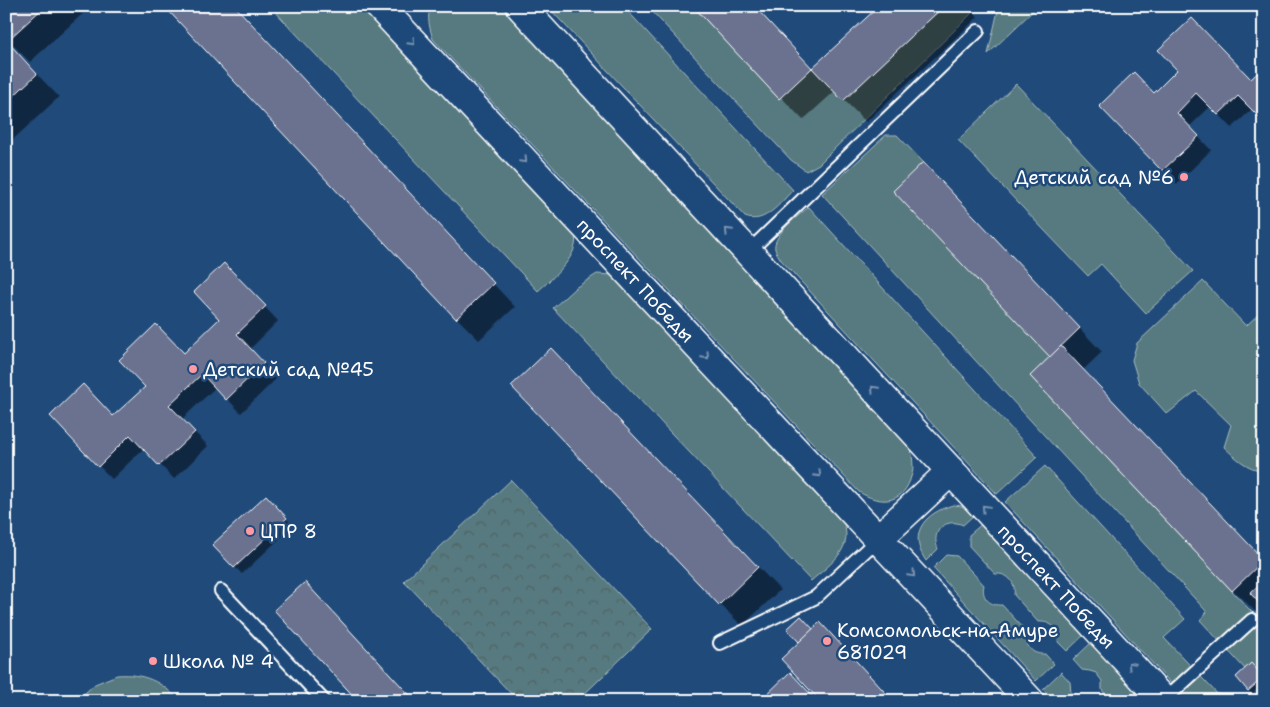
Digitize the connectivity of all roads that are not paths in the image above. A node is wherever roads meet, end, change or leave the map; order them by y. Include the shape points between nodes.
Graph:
1 (520, 6) edge
2 (394, 11) edge
3 (978, 31) dead end
4 (748, 252) junction
5 (951, 471) junction
6 (878, 539) junction
7 (221, 591) dead end
8 (1252, 620) dead end
9 (720, 643) dead end
10 (324, 701) edge
11 (1030, 701) edge
12 (1164, 701) edge

4 -> 1 main road, проспект Победы
2 -> 6 main road, проспект Победы
3 - 4 lane
5 -> 4 main road, проспект Победы
5 - 6 main road
12 -> 5 main road, проспект Победы
6 - 9 lane via 816,597
6 -> 11 main road, проспект Победы
7 - 10 lane
8 - 12 lane

